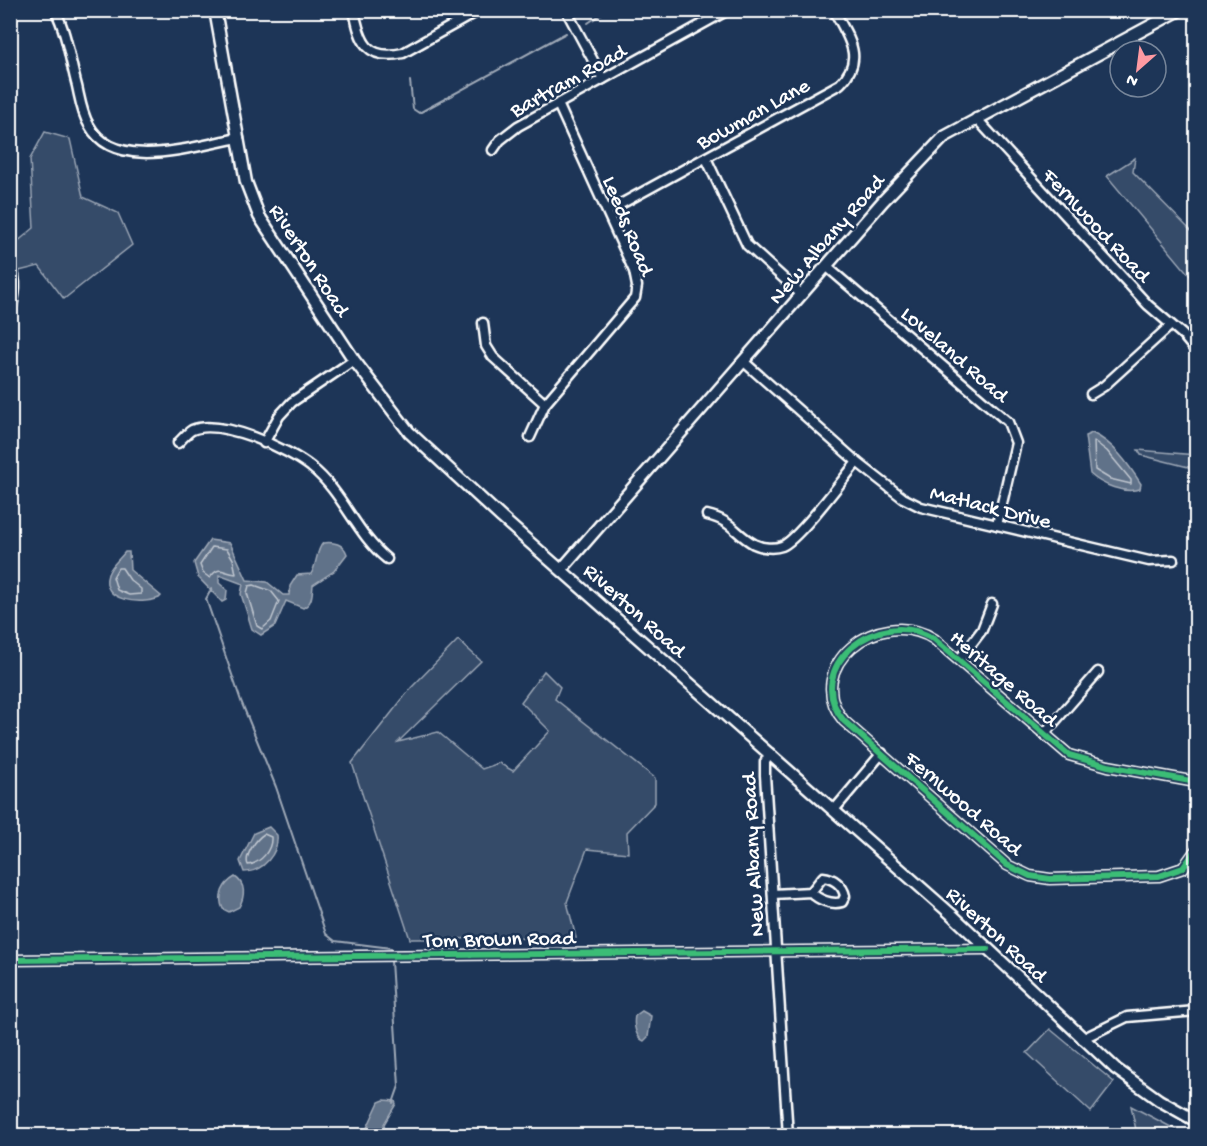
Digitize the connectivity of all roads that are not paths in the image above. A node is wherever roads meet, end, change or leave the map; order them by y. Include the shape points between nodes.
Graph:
1 (55, 10) edge
2 (215, 10) edge
3 (354, 10) edge
4 (480, 10) edge
5 (566, 10) edge
6 (728, 10) edge
7 (834, 10) edge
8 (1180, 10) edge
9 (603, 79) junction
10 (558, 104) junction
11 (976, 118) junction
12 (239, 138) junction
13 (493, 150) dead end
14 (706, 158) junction
15 (608, 211) junction
16 (10, 263) edge
17 (826, 266) junction
18 (801, 294) junction
19 (10, 314) edge
20 (483, 323) dead end
21 (1171, 325) junction
22 (1197, 351) edge
23 (354, 360) junction
24 (743, 361) junction
25 (1091, 394) dead end
26 (544, 404) junction
27 (530, 437) dead end
28 (264, 442) junction
29 (178, 443) dead end
30 (857, 462) junction
31 (707, 515) dead end
32 (997, 525) junction
33 (387, 558) dead end
34 (1173, 560) dead end
35 (562, 569) junction
36 (992, 604) dead end
37 (959, 660) junction
38 (1098, 672) dead end
39 (1044, 734) junction
40 (770, 753) junction
41 (882, 753) junction
42 (1197, 782) edge
43 (834, 810) junction
44 (1197, 850) edge
45 (812, 892) dead end
46 (773, 894) junction
47 (987, 949) junction
48 (777, 953) junction
49 (10, 960) edge
50 (1197, 1011) edge
51 (1082, 1038) junction
52 (1197, 1121) edge
53 (788, 1136) edge

1 - 12 street via 85,117 95,135 111,147 139,154
2 - 12 main road, Riverton Road
3 - 4 street via 362,42 374,53 389,56 403,53
5 - 9 street
6 - 9 street, Bartram Road
7 - 14 street, Bowman Lane via 855,59 851,73 840,84
8 - 11 main road, New Albany Road
9 - 10 street, Bartram Road
10 - 13 street, Bartram Road via 511,130
10 - 15 street, Leeds Road
11 - 17 main road, New Albany Road via 932,148
11 - 21 street, Fernwood Road via 1148,306
12 - 23 main road, Riverton Road via 246,182 259,216
14 - 15 street, Bowman Lane
14 - 18 street via 747,245
15 - 26 street, Leeds Road via 634,271 637,292
16 - 19 street via 16,276
17 - 18 main road, New Albany Road
17 - 32 street, Loveland Road via 1008,422 1016,443
18 - 24 main road, New Albany Road
20 - 26 street via 486,346 493,357
21 - 22 street, Fernwood Road
21 - 25 street
23 - 28 street via 292,402
23 - 35 main road, Riverton Road via 423,446
24 - 30 street, Matlack Drive
24 - 35 main road, New Albany Road
26 - 27 street, Leeds Road
28 - 29 street via 228,428 208,427 191,430
28 - 33 street via 312,467 372,547
30 - 31 street via 783,546 755,544 724,519
30 - 32 street, Matlack Drive via 921,507
32 - 34 street, Matlack Drive via 1149,561
35 - 40 main road, Riverton Road
36 - 37 street via 982,630
37 - 39 street, Heritage Road
37 - 41 street, Heritage Road via 934,639 914,630 874,631 852,647 833,676 830,697 844,721
38 - 39 street
39 - 42 street, Heritage Road via 1062,751 1084,760
40 - 43 main road, Riverton Road
40 - 46 street, New Albany Road via 765,775
41 - 43 street, Fernwood Road
41 - 44 street, Fernwood Road via 1007,865 1030,876 1159,876 1183,868
43 - 47 main road, Riverton Road
45 - 46 street
46 - 48 street, New Albany Road
47 - 48 street, Tom Brown Road
47 - 51 main road, Riverton Road
48 - 49 street, Tom Brown Road
48 - 53 street, New Albany Road
50 - 51 street via 1127,1017
51 - 52 main road, Riverton Road via 1116,1069

